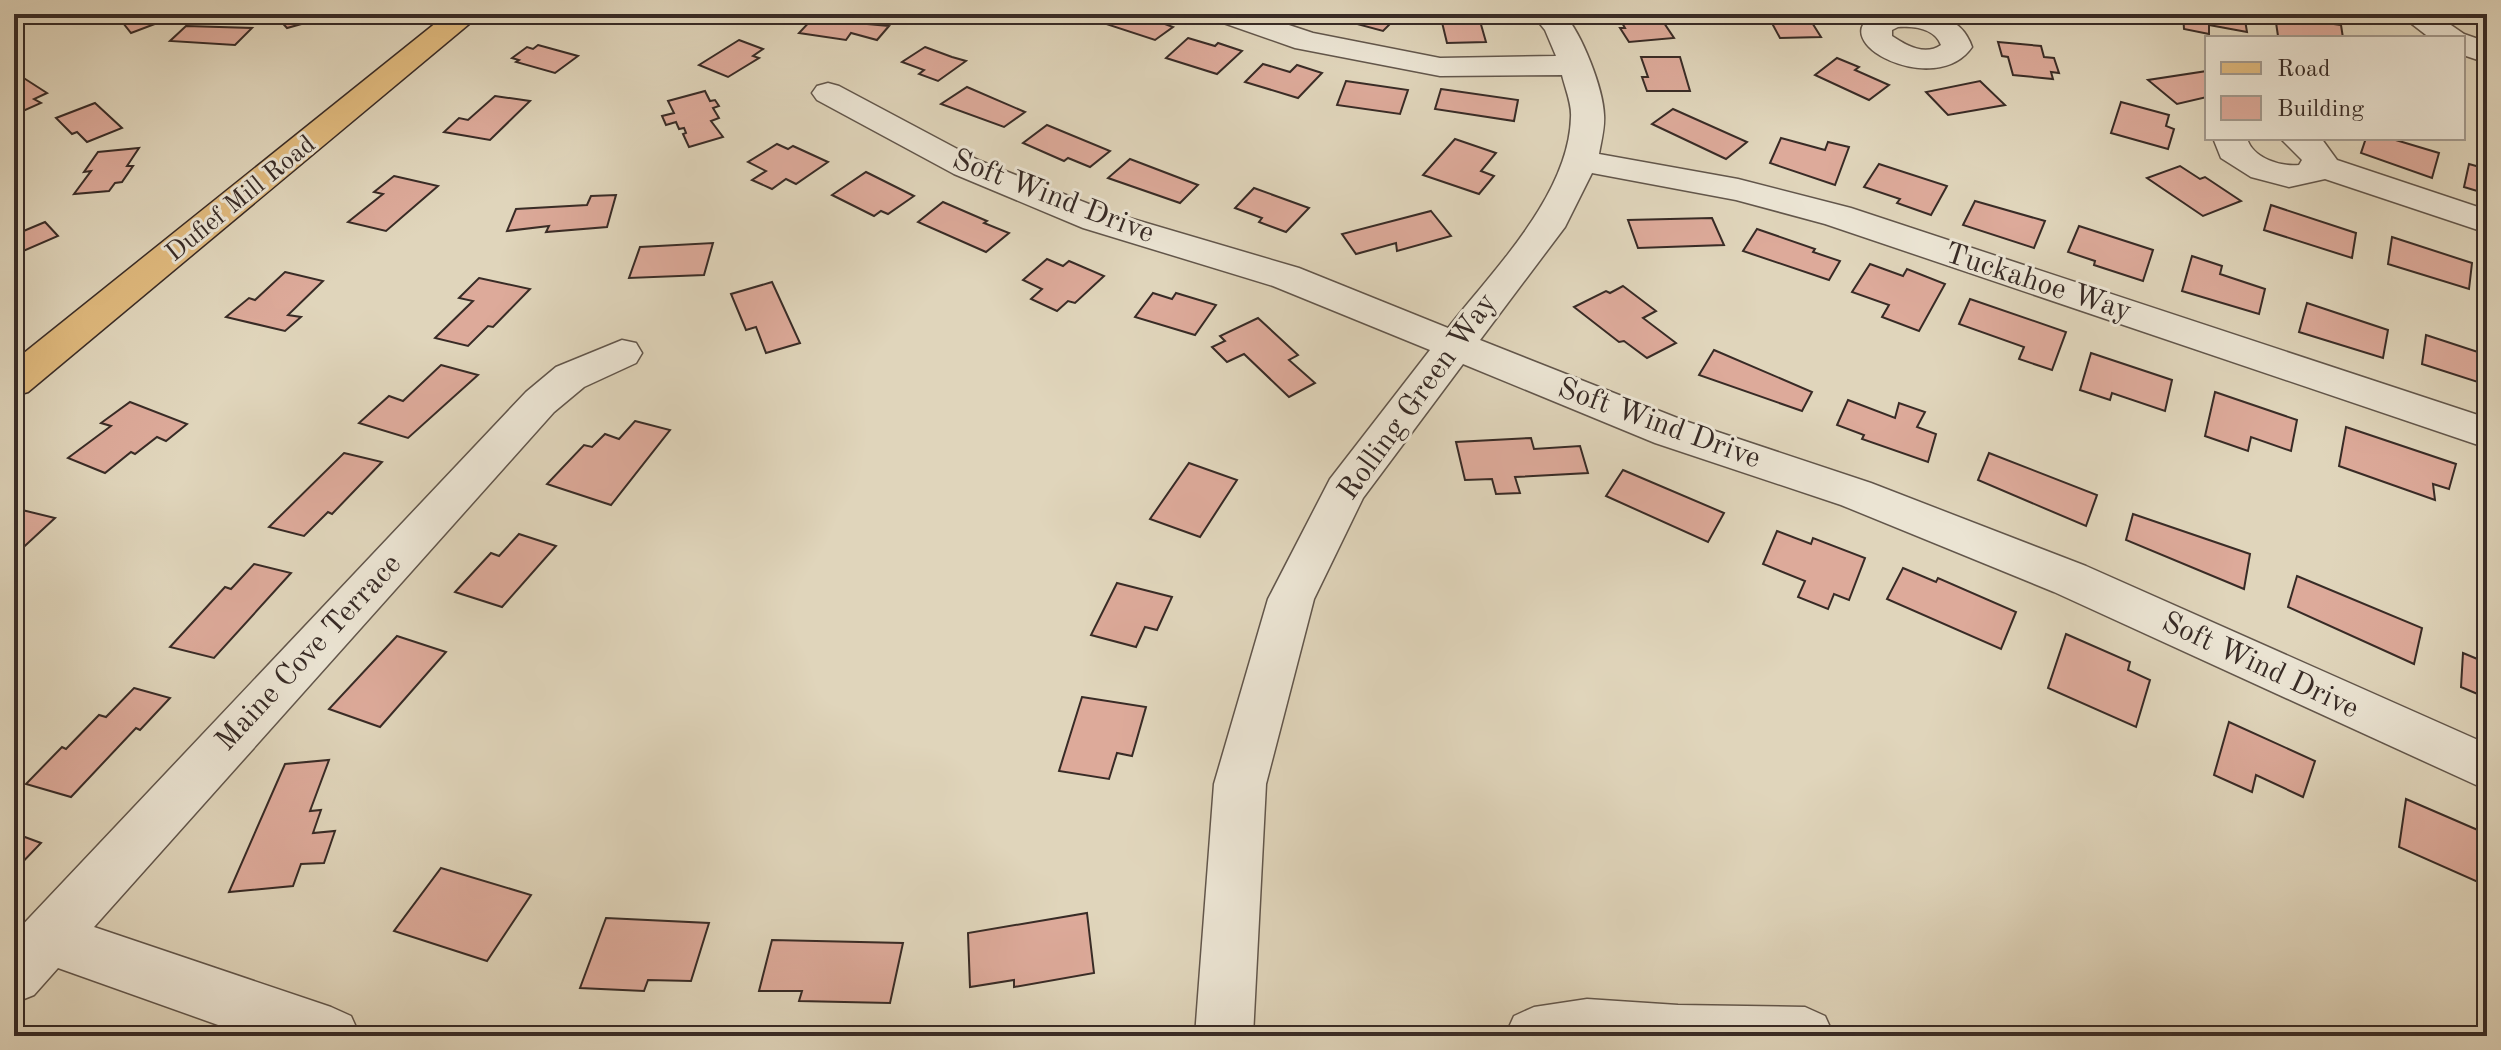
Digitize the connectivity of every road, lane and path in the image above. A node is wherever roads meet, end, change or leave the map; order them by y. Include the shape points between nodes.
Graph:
1 (466, 14) edge
2 (1226, 14) edge
3 (1547, 14) edge
4 (2414, 14) edge
5 (2448, 36) edge
6 (2465, 44) edge
7 (2487, 54) edge
8 (1575, 65) junction
9 (828, 93) dead end
10 (2230, 140) edge
11 (2300, 140) edge
12 (1581, 161) junction
13 (2320, 166) junction
14 (2487, 222) edge
15 (1453, 346) junction
16 (622, 353) dead end
17 (14, 382) edge
18 (2487, 433) edge
19 (2487, 768) edge
20 (31, 956) edge
21 (1678, 1035) edge
22 (331, 1036) edge
23 (1224, 1036) edge
24 (1534, 1036) edge
25 (1805, 1036) edge

1 - 17 main road, Dufief Mill Road
2 - 8 street via 1306,41 1440,67
3 - 8 street, Rolling Green Way via 1559,27
4 - 5 street
6 - 7 street
8 - 12 street, Rolling Green Way via 1588,115
9 - 15 street, Soft Wind Drive via 966,167 1096,220 1286,277
10 - 13 street via 2241,159 2266,171 2308,175
11 - 13 street via 2314,149
12 - 15 street, Rolling Green Way via 1552,219
12 - 18 street, Tuckahoe Way via 1738,190 1838,216
13 - 14 street
15 - 19 street, Soft Wind Drive via 1670,432 1866,497 2070,579
15 - 23 street, Rolling Green Way via 1345,490 1291,599 1240,784
16 - 20 street, Maine Cove Terrace via 570,377 540,402
20 - 22 street
21 - 24 street via 1587,1028
21 - 25 street

